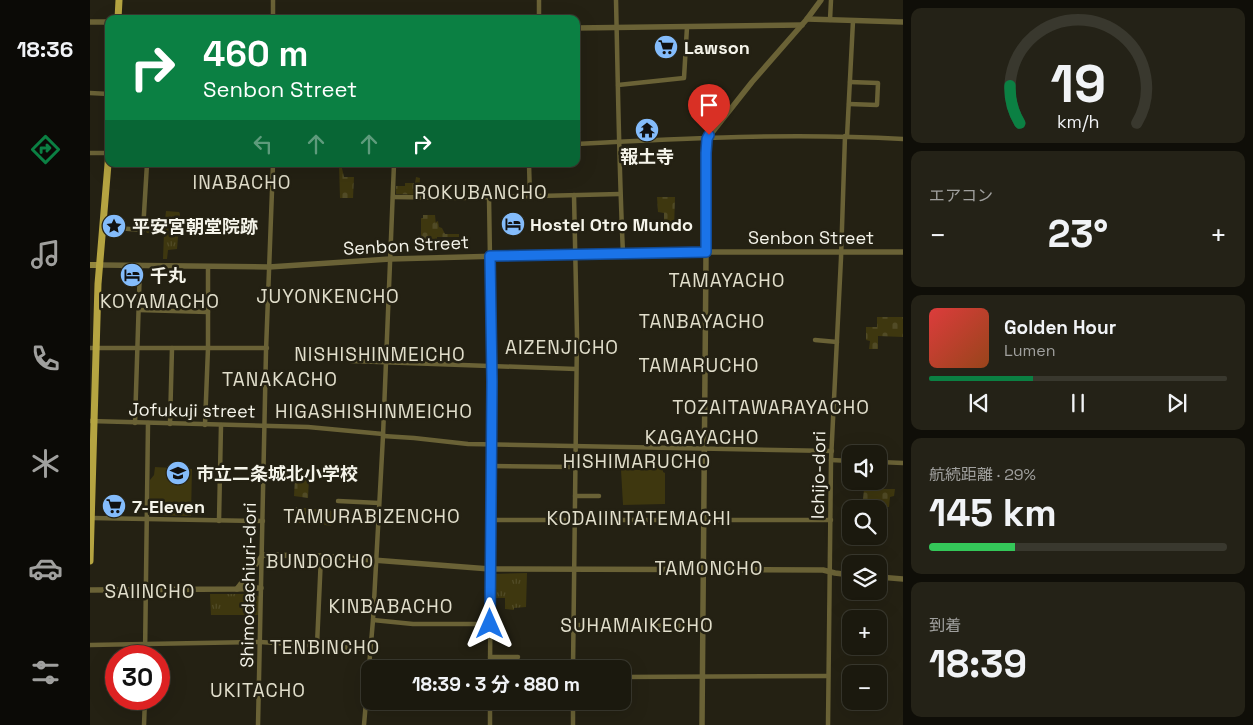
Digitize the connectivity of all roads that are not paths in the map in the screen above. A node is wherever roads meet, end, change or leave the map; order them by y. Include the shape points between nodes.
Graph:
1 (119, 0) edge
2 (273, 0) edge
3 (538, 0) edge
4 (616, 0) edge
5 (821, 0) edge
6 (831, 0) edge
7 (118, 15) edge
8 (273, 15) edge
9 (539, 15) edge
10 (807, 20) junction
11 (830, 20) junction
12 (853, 20) junction
13 (90, 22) edge
14 (105, 22) edge
15 (903, 22) edge
16 (802, 25) junction
17 (688, 27) junction
18 (580, 28) edge
19 (616, 28) junction
20 (850, 82) junction
21 (618, 85) junction
22 (90, 93) edge
23 (105, 94) edge
24 (849, 104) junction
25 (846, 137) junction
26 (707, 139) junction
27 (903, 139) edge
28 (618, 142) junction
29 (580, 144) edge
30 (90, 153) edge
31 (105, 153) edge
32 (108, 167) edge
33 (147, 167) edge
34 (273, 167) edge
35 (394, 167) edge
36 (529, 167) edge
37 (620, 194) junction
38 (574, 195) junction
39 (393, 197) junction
40 (530, 197) junction
41 (489, 198) junction
42 (103, 228) junction
43 (706, 252) junction
44 (842, 252) junction
45 (903, 252) edge
46 (623, 253) junction
47 (576, 254) junction
48 (490, 256) junction
49 (390, 259) junction
50 (100, 265) junction
51 (140, 265) junction
52 (90, 266) edge
53 (208, 267) junction
54 (269, 267) junction
55 (139, 310) junction
56 (208, 312) junction
57 (815, 340) dead end
58 (837, 342) junction
59 (138, 347) junction
60 (93, 348) edge
61 (172, 348) junction
62 (208, 348) junction
63 (266, 348) junction
64 (351, 361) dead end
65 (386, 362) junction
66 (491, 365) junction
67 (576, 369) junction
68 (92, 421) edge
69 (135, 423) junction
70 (148, 423) junction
71 (170, 424) junction
72 (205, 425) junction
73 (221, 425) junction
74 (265, 426) junction
75 (383, 435) junction
76 (491, 445) junction
77 (575, 446) junction
78 (705, 448) junction
79 (832, 451) junction
80 (831, 460) junction
81 (842, 461) edge
82 (887, 463) edge
83 (903, 464) edge
84 (491, 466) junction
85 (575, 467) junction
86 (91, 484) edge
87 (574, 496) junction
88 (599, 496) dead end
89 (338, 501) dead end
90 (379, 503) junction
91 (92, 518) junction
92 (146, 520) junction
93 (490, 520) junction
94 (575, 520) junction
95 (831, 520) junction
96 (219, 521) junction
97 (263, 521) junction
98 (703, 521) junction
99 (90, 551) edge
100 (263, 555) junction
101 (321, 556) junction
102 (376, 560) junction
103 (90, 561) edge
104 (490, 569) junction
105 (576, 569) junction
106 (703, 570) junction
107 (830, 572) junction
108 (842, 573) edge
109 (887, 577) edge
110 (903, 579) edge
111 (261, 588) junction
112 (237, 589) junction
113 (90, 590) edge
114 (145, 590) junction
115 (373, 620) junction
116 (490, 624) junction
117 (574, 625) junction
118 (703, 626) junction
119 (260, 642) junction
120 (90, 645) edge
121 (105, 645) edge
122 (145, 645) joint
123 (317, 645) junction
124 (370, 649) junction
125 (518, 657) dead end
126 (490, 658) joint
127 (370, 660) edge
128 (573, 660) edge
129 (828, 676) junction
130 (631, 677) edge
131 (703, 677) junction
132 (145, 710) edge
133 (365, 710) edge
134 (490, 710) edge
135 (573, 710) edge
136 (144, 725) edge
137 (258, 725) edge
138 (364, 725) edge
139 (490, 725) edge
140 (573, 725) edge
141 (702, 725) edge
142 (828, 725) edge

1 - 7 main road
2 - 8 street
3 - 9 street
4 - 19 street
5 - 10 street
6 - 11 street
10 - 11 street
10 - 16 street
11 - 12 street
12 - 15 street
12 - 20 street, Ichijo-dori
13 - 14 street
16 - 17 street
16 - 26 street
17 - 19 street
17 - 21 street via 684,78
18 - 19 street
19 - 21 street
20 - 24 street, Ichijo-dori
20 - 24 street via 878,84 877,105
21 - 28 street
22 - 23 street
24 - 25 street, Ichijo-dori
25 - 26 street
25 - 27 street
25 - 44 street, Ichijo-dori
26 - 28 street
26 - 43 street
28 - 29 street
28 - 37 street
30 - 31 street
32 - 42 main road
33 - 42 street via 143,230
34 - 54 street, Shimodachiuri-dori
35 - 39 street
36 - 40 street
37 - 38 street
37 - 46 street
38 - 40 street
38 - 47 street
39 - 41 street
39 - 49 street
40 - 41 street
41 - 48 street
42 - 50 main road
43 - 44 street, Senbon Street
43 - 46 street, Senbon Street
43 - 78 street
44 - 45 street, Senbon Street
44 - 58 street, Ichijo-dori
46 - 47 street, Senbon Street
47 - 48 street, Senbon Street
47 - 67 street
48 - 49 street, Senbon Street
48 - 66 street
49 - 54 street, Senbon Street
49 - 65 street
50 - 51 street, Senbon Street
50 - 52 main road, Senbon Street
50 - 60 main road
51 - 53 street, Senbon Street
51 - 55 street
53 - 54 street, Senbon Street
53 - 56 street
54 - 63 street, Shimodachiuri-dori
55 - 56 street
55 - 59 street
56 - 62 street
57 - 58 street
58 - 79 street, Ichijo-dori
59 - 60 street
59 - 61 street
59 - 69 street
60 - 68 main road
61 - 62 street
61 - 71 street
62 - 63 street
62 - 72 street
63 - 74 street, Shimodachiuri-dori
64 - 65 street
65 - 66 street
65 - 75 street
66 - 67 street
66 - 76 street
67 - 77 street
68 - 69 street, Jofukuji street
68 - 86 main road
69 - 70 street, Jofukuji street
70 - 71 street, Jofukuji street
70 - 92 street
71 - 72 street, Jofukuji street
72 - 73 street, Jofukuji street
73 - 74 street, Jofukuji street
73 - 96 street
74 - 75 street, Jofukuji street via 338,429
74 - 97 street, Shimodachiuri-dori
75 - 76 street, Jofukuji street
75 - 90 street
76 - 77 street, Jofukuji street
76 - 84 street
77 - 78 street, Jofukuji street
77 - 85 street
78 - 79 street, Jofukuji street
78 - 98 street
79 - 80 street, Ichijo-dori
80 - 81 street
80 - 95 street, Ichijo-dori
82 - 83 street
84 - 85 street
84 - 93 street
85 - 87 street
86 - 91 main road
87 - 88 street
87 - 94 street
89 - 90 street
90 - 102 street
91 - 92 street
91 - 99 main road
92 - 96 street
92 - 114 street
93 - 94 street
93 - 104 street
94 - 98 street
94 - 105 street
95 - 98 street
95 - 107 street, Ichijo-dori
96 - 97 street
97 - 100 street, Shimodachiuri-dori
98 - 106 street
99 - 103 main road
100 - 101 street
100 - 111 street, Shimodachiuri-dori
100 - 112 street
101 - 102 street
101 - 123 street
102 - 104 street
102 - 115 street
104 - 105 street
104 - 116 street
105 - 106 street
105 - 117 street
106 - 107 street
106 - 118 street
107 - 108 street
107 - 129 street, Ichijo-dori
109 - 110 street
111 - 112 street
111 - 119 street, Shimodachiuri-dori
112 - 114 street
113 - 114 street
114 - 122 street
115 - 116 street via 413,624
115 - 124 street
116 - 126 street
117 - 118 street
117 - 128 street
118 - 131 street
119 - 122 street
119 - 123 street
119 - 137 street, Shimodachiuri-dori
120 - 121 street
123 - 124 street
124 - 127 street
125 - 126 street
129 - 131 street
129 - 142 street, Ichijo-dori
130 - 131 street
131 - 141 street
132 - 136 street
133 - 138 street
134 - 139 street
135 - 140 street

